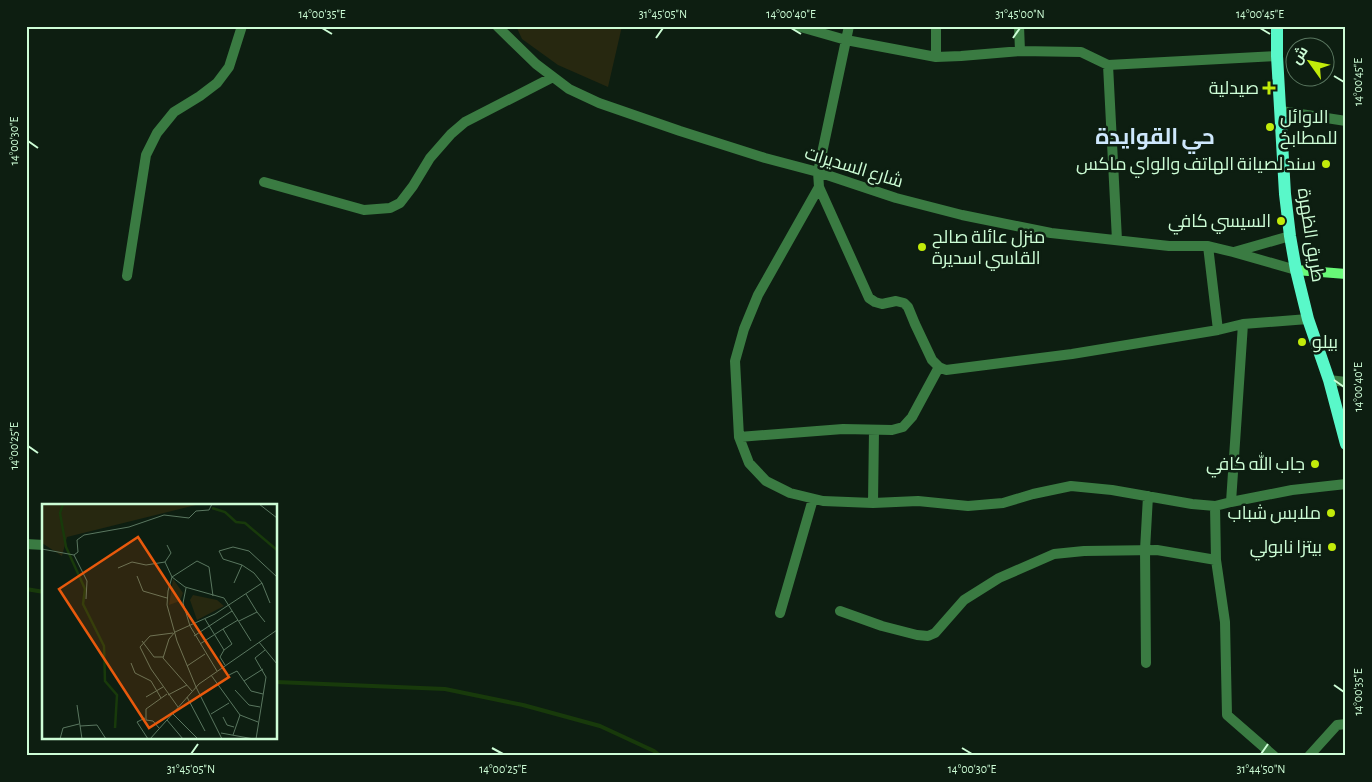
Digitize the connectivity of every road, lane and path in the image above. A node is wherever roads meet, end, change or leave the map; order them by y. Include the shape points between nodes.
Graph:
1 (242, 26) edge
2 (497, 26) edge
3 (797, 26) edge
4 (849, 26) edge
5 (936, 26) edge
6 (1019, 26) edge
7 (1277, 26) edge
8 (846, 40) junction
9 (1020, 51) junction
10 (1277, 56) junction
11 (936, 57) junction
12 (1108, 64) junction
13 (553, 77) junction
14 (1280, 112) junction
15 (1346, 121) edge
16 (818, 172) junction
17 (264, 182) dead end
18 (819, 187) junction
19 (1290, 236) junction
20 (1117, 240) junction
21 (1208, 246) junction
22 (1234, 252) junction
23 (1296, 270) junction
24 (1346, 274) edge
25 (127, 276) dead end
26 (1308, 319) junction
27 (1243, 324) junction
28 (1218, 330) junction
29 (939, 367) junction
30 (1329, 380) junction
31 (1346, 382) edge
32 (874, 430) junction
33 (739, 437) junction
34 (1346, 444) edge
35 (1346, 484) edge
36 (1148, 496) junction
37 (813, 499) junction
38 (1231, 502) junction
39 (873, 503) junction
40 (1215, 506) junction
41 (26, 544) edge
42 (42, 545) edge
43 (1145, 550) junction
44 (1216, 560) junction
45 (840, 611) dead end
46 (780, 613) dead end
47 (1146, 663) dead end
48 (1346, 724) edge
49 (1274, 756) edge
50 (1309, 756) edge

1 - 25 street via 229,67 217,83 174,112 146,154
2 - 13 street, شارع السديرات
3 - 8 street
4 - 8 street
5 - 11 street
6 - 9 street
7 - 10 main road, طريق الظهرة
8 - 11 street
8 - 16 street
9 - 11 street
9 - 12 street via 1081,52
10 - 12 street
10 - 14 main road, طريق الظهرة
12 - 20 street
13 - 16 street, شارع السديرات via 569,89 599,103 765,158
13 - 17 street via 465,122 430,158 400,203 390,208 364,210
14 - 15 street
14 - 19 main road, طريق الظهرة
16 - 18 street
16 - 20 street, شارع السديرات via 896,198 962,215
18 - 29 street via 869,298 882,304 904,303 932,360
18 - 33 street via 758,295 744,329 735,361
19 - 22 street, شارع السديرات
19 - 23 main road, طريق الظهرة
20 - 21 street, شارع السديرات via 1169,246
21 - 22 street, شارع السديرات
21 - 28 street
22 - 23 street, شارع السديرات
23 - 24 main road
23 - 26 main road, طريق الظهرة
26 - 27 street
26 - 30 main road, طريق الظهرة
27 - 28 street
27 - 38 street
28 - 29 street via 1072,354 946,370
29 - 32 street via 912,417 903,427
30 - 31 street
30 - 34 main road, طريق الظهرة
32 - 33 street via 843,429
32 - 39 street
33 - 37 street via 749,463 766,481 790,493
35 - 38 street
36 - 39 street via 1071,486 1003,503 968,506 918,501
36 - 40 street
36 - 43 street
37 - 39 street
37 - 46 street
38 - 40 street
40 - 44 street
41 - 42 street
43 - 44 street
43 - 45 street via 1054,554 999,578 964,600 935,633 928,636 882,626
43 - 47 street
44 - 49 street via 1225,622 1227,715
48 - 50 street via 1337,725

